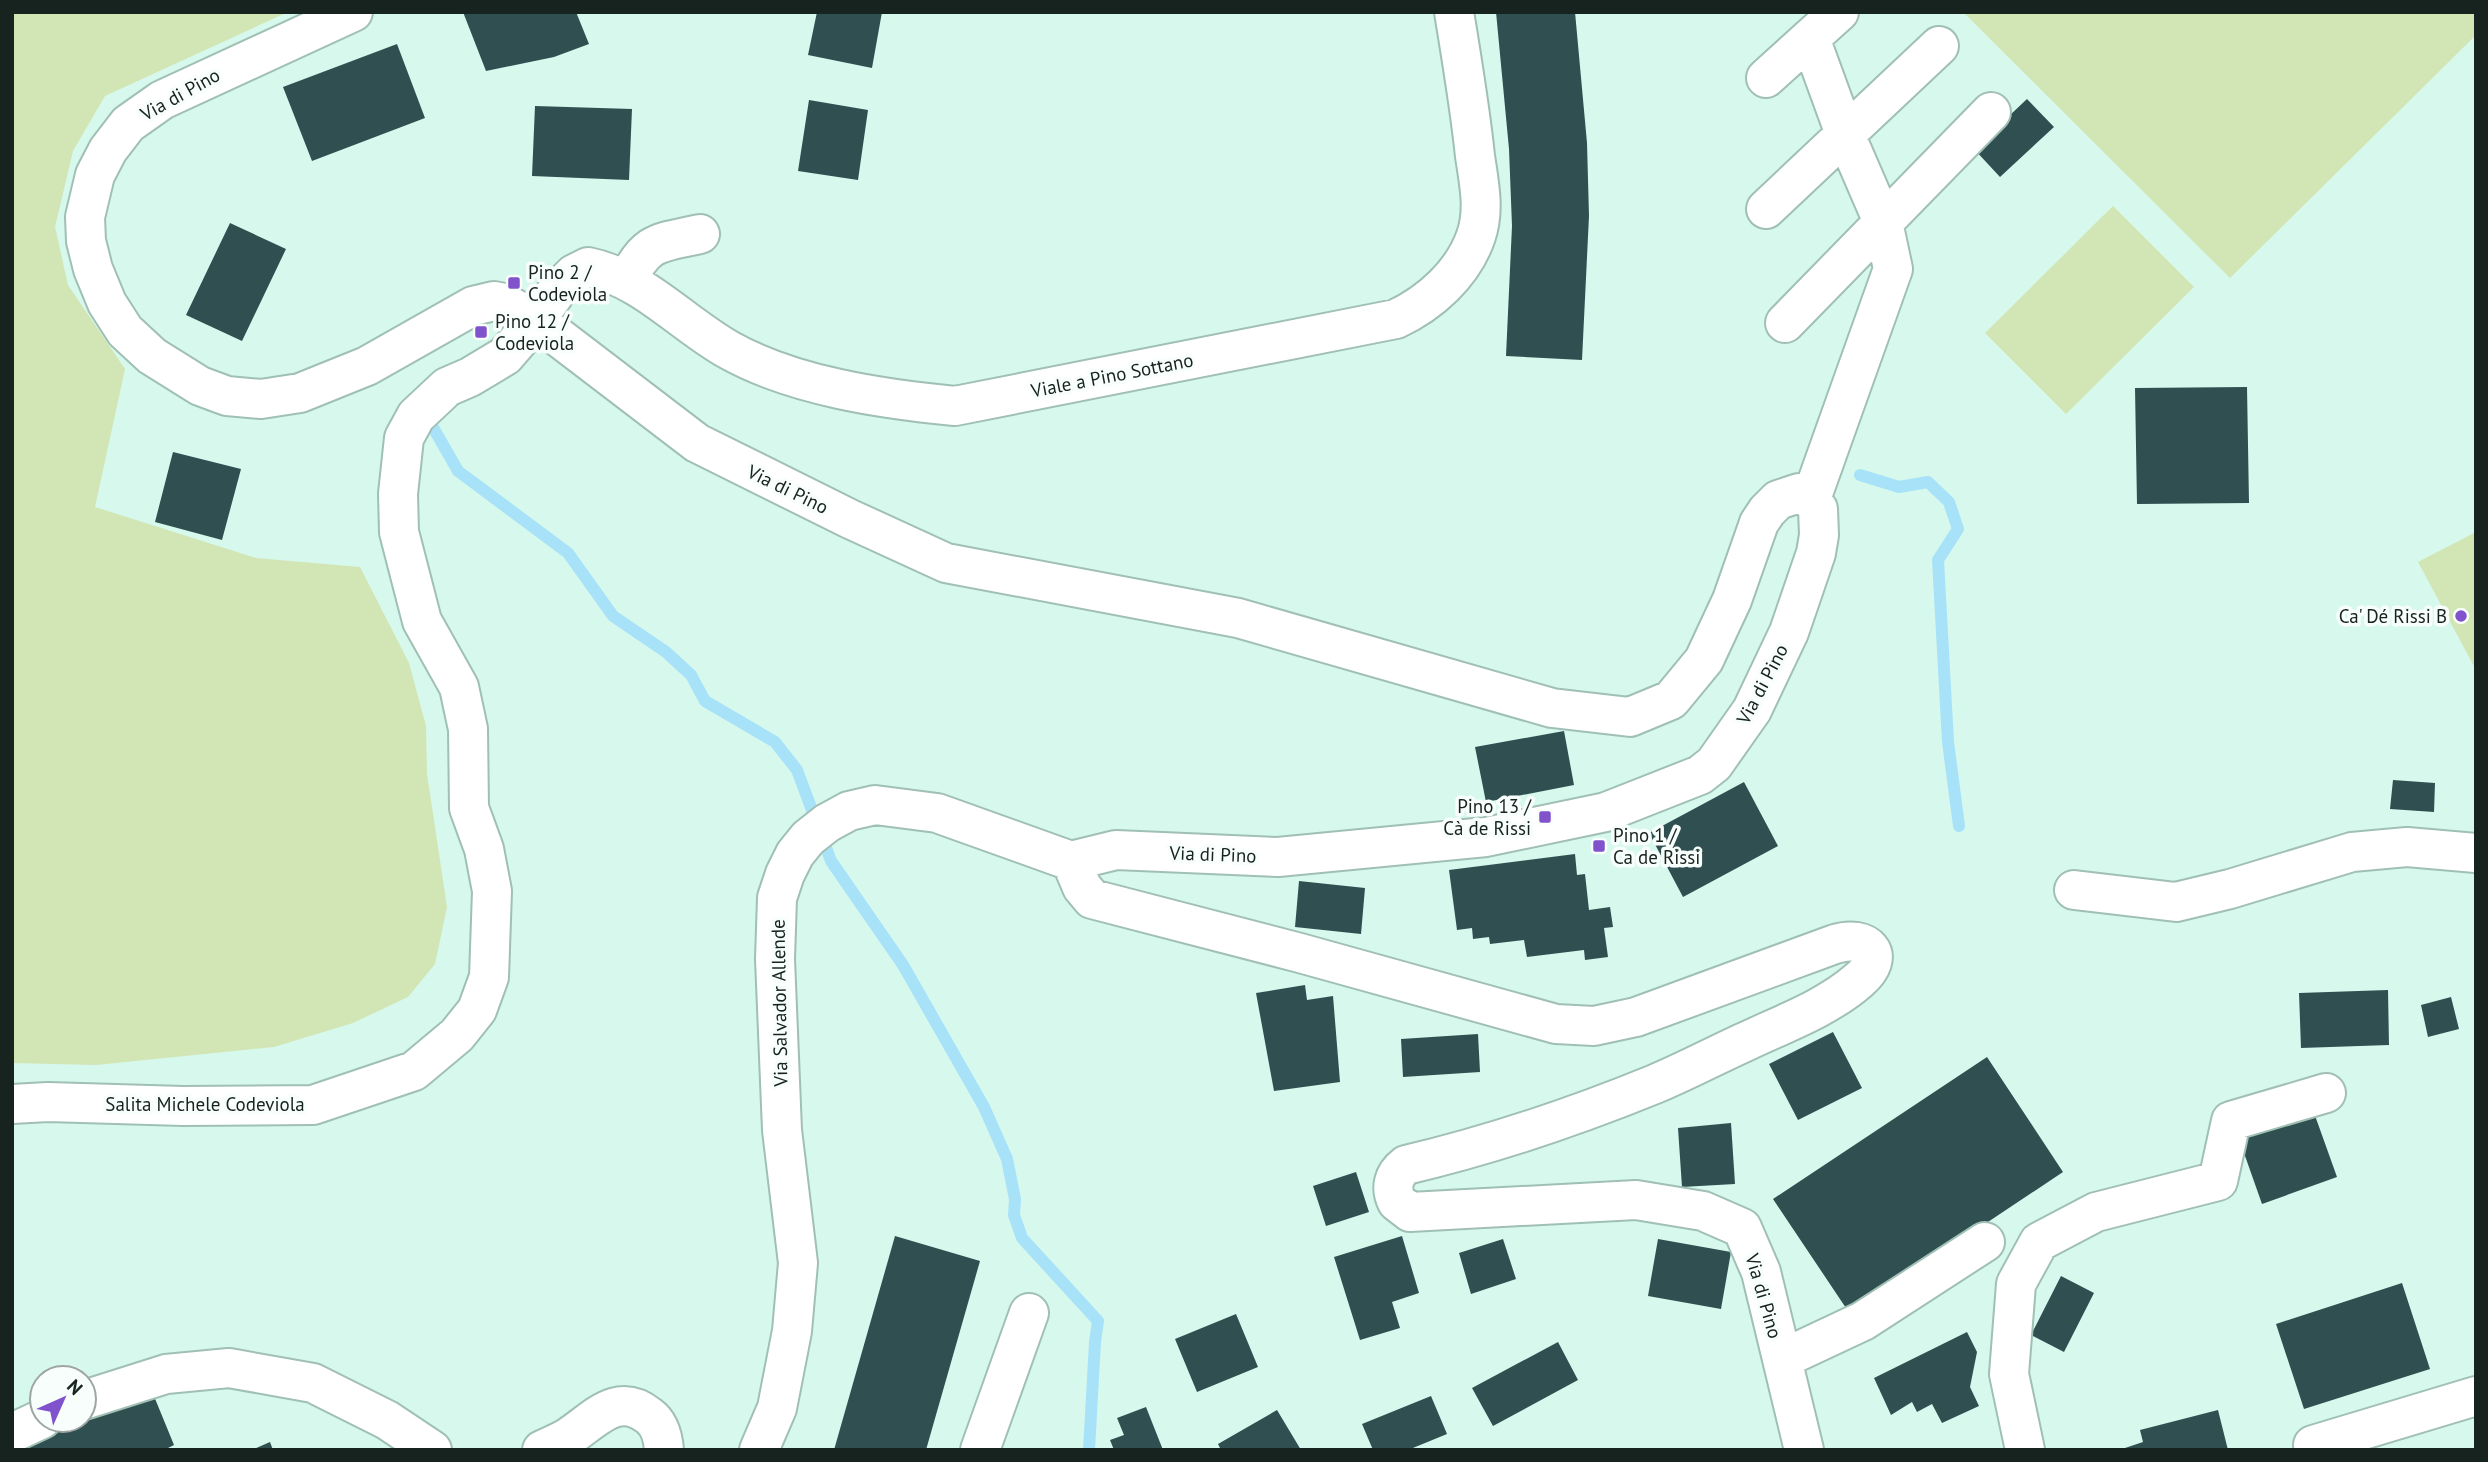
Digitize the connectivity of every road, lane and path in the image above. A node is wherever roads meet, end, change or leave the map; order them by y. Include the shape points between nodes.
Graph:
1 (353, 12) edge
2 (1454, 12) edge
3 (1839, 12) edge
4 (1810, 38) junction
5 (1939, 46) dead end
6 (1766, 78) dead end
7 (1991, 112) dead end
8 (1845, 134) junction
9 (1766, 209) dead end
10 (1883, 222) junction
11 (700, 234) dead end
12 (627, 281) junction
13 (536, 320) junction
14 (1785, 323) dead end
15 (1811, 499) junction
16 (2476, 853) edge
17 (1071, 861) junction
18 (2074, 890) dead end
19 (2326, 1093) dead end
20 (12, 1104) edge
21 (1984, 1242) dead end
22 (1029, 1313) dead end
23 (1782, 1359) junction
24 (98, 1396) edge
25 (2476, 1396) edge
26 (28, 1426) edge
27 (12, 1433) edge
28 (2313, 1445) dead end
29 (432, 1450) edge
30 (542, 1450) edge
31 (664, 1450) edge
32 (759, 1450) edge
33 (980, 1450) edge
34 (1804, 1450) edge
35 (2025, 1450) edge

1 - 13 street, Via di Pino via 191,85 128,124 95,175 85,218 88,250 107,303 125,331 178,374 227,396 261,399 300,393 367,366 483,302 504,303
2 - 12 street, Viale a Pino Sottano via 1482,209 1476,236 1451,278 1416,309 1395,319 955,406 887,399 771,370 729,350
3 - 4 street
4 - 6 street
4 - 8 street
5 - 8 street
7 - 10 street
8 - 9 street
8 - 10 street
10 - 14 street
10 - 15 street via 1893,269
11 - 12 street via 653,244 636,260
12 - 13 street, Viale a Pino Sottano via 587,267 556,292
13 - 15 street, Via di Pino via 696,443 946,564 1238,618 1552,708 1630,717 1671,700 1704,660 1767,511 1789,494
13 - 20 street, Salita Michele Codeviola via 505,356 447,387 416,416 404,438 398,494 399,532 422,621 459,687 468,729 469,808 484,849 492,891 489,977 477,1010 457,1035 414,1072 313,1105
15 - 17 street, Via di Pino via 1818,509 1819,535 1789,632 1752,710 1714,764 1700,775 1606,813 1486,837 1278,857 1116,850
16 - 18 street via 2407,847 2352,852 2176,902
17 - 23 street, Via di Pino via 1092,899 1556,1024 1594,1026 1636,1017 1835,944 1863,942 1873,957 1871,967 1858,982 1825,1004 1656,1083 1466,1151 1406,1166 1393,1186 1397,1202 1419,1213 1636,1200 1703,1211 1722,1219 1742,1228 1761,1272
17 - 32 street, Via Salvador Allende via 937,813 875,805 849,811 827,823 795,854 777,898 775,959 782,1130 798,1263 792,1331 777,1408
19 - 35 street via 2231,1121 2218,1181 2096,1212 2039,1242 2016,1284 2008,1374
21 - 23 street, Via di Pino via 1863,1321
22 - 33 street
23 - 34 street, Via di Pino
24 - 29 street via 166,1374 229,1368 313,1383 387,1420
25 - 28 street
26 - 27 street
30 - 31 street via 605,1410 622,1406 639,1408 653,1419 662,1433

